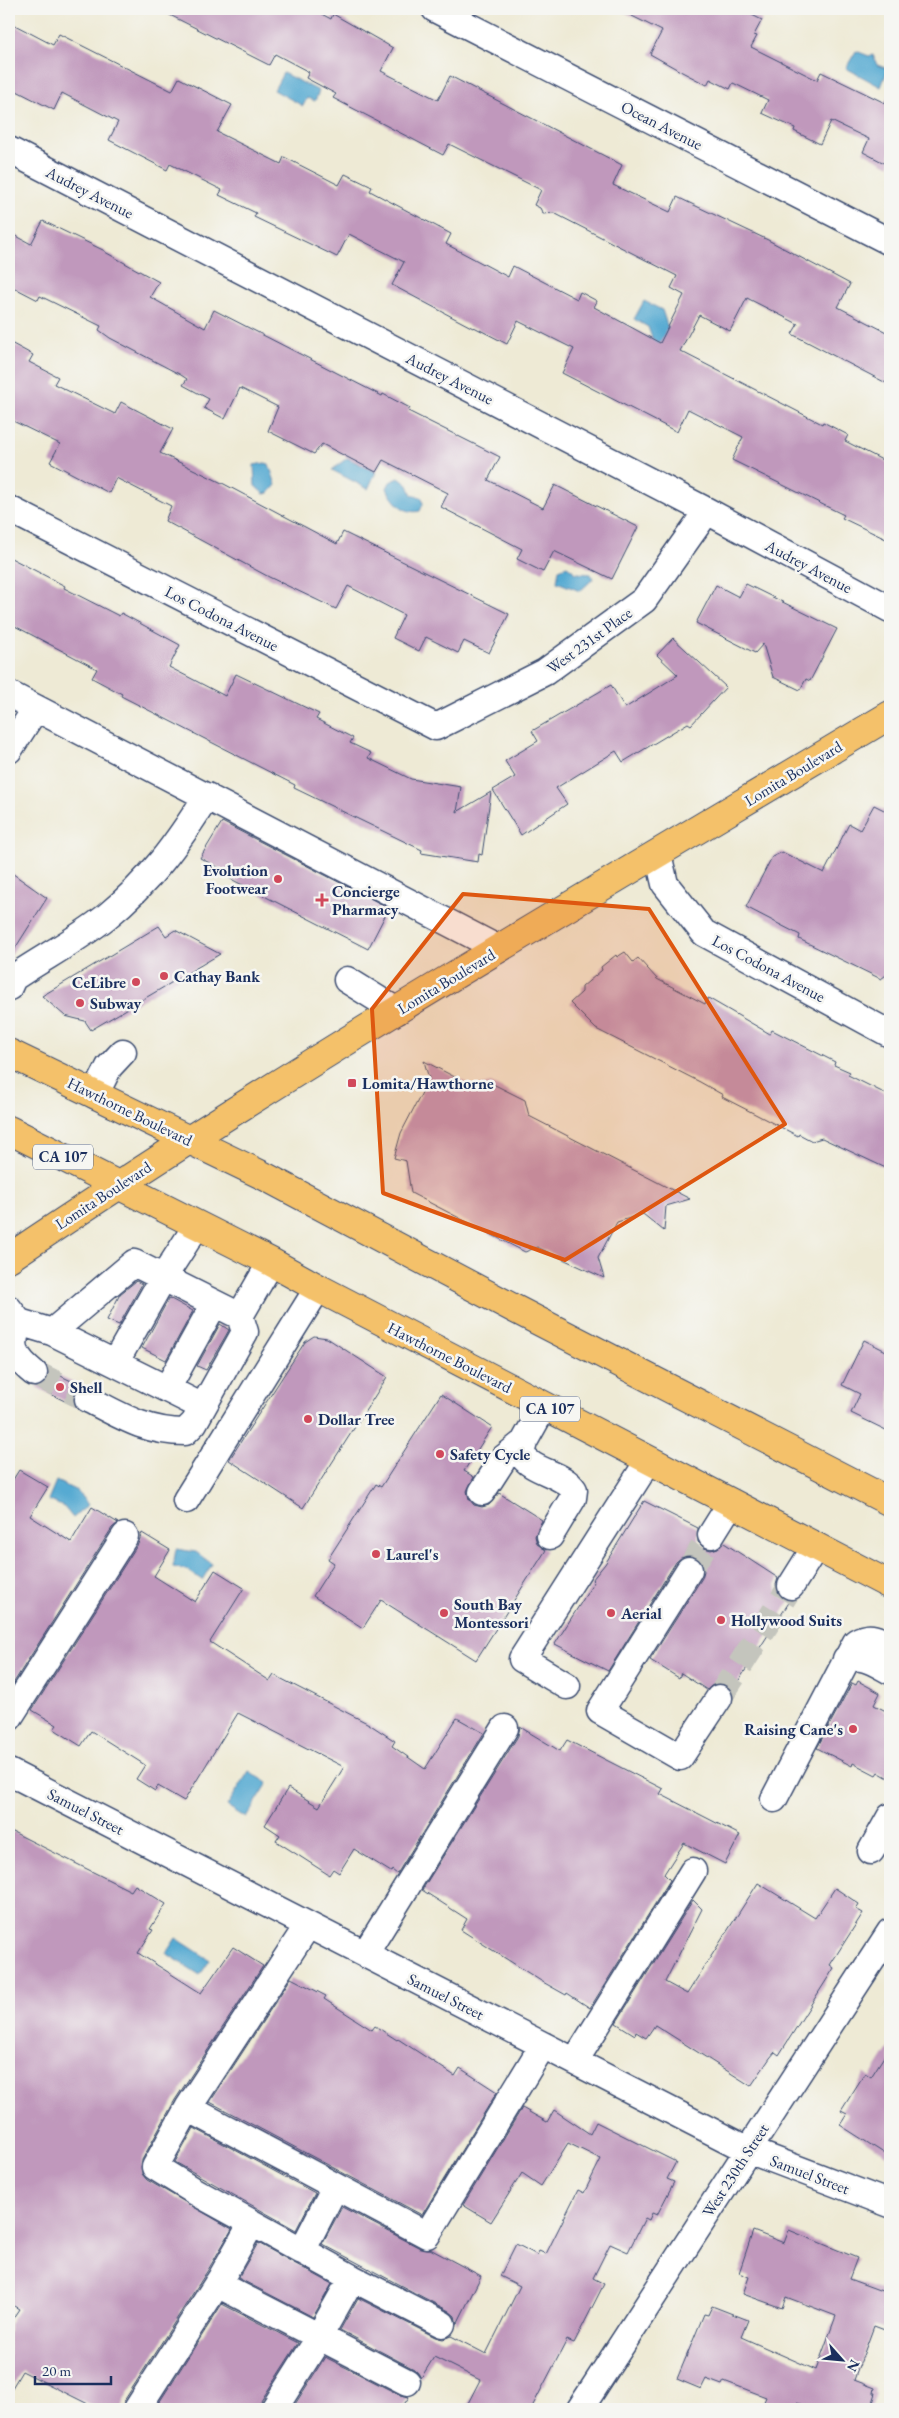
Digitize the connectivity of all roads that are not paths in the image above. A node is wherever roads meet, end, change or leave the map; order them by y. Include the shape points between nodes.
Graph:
1 (435, 9) edge
2 (9, 150) edge
3 (890, 242) edge
4 (9, 509) edge
5 (707, 511) junction
6 (890, 609) edge
7 (9, 694) edge
8 (36, 708) junction
9 (890, 715) edge
10 (436, 727) joint
11 (9, 750) edge
12 (207, 796) junction
13 (658, 854) junction
14 (499, 949) junction
15 (347, 980) dead end
16 (9, 987) edge
17 (397, 1011) junction
18 (890, 1034) edge
19 (123, 1052) dead end
20 (9, 1053) edge
21 (96, 1095) junction
22 (9, 1130) edge
23 (188, 1140) junction
24 (117, 1185) junction
25 (197, 1225) junction
26 (9, 1258) edge
27 (271, 1262) junction
28 (163, 1278) junction
29 (318, 1288) junction
30 (214, 1304) junction
31 (14, 1315) edge
32 (240, 1316) junction
33 (52, 1332) junction
34 (115, 1364) junction
35 (34, 1373) tunnel mouth
36 (167, 1389) junction
37 (88, 1399) tunnel mouth
38 (544, 1406) junction
39 (203, 1407) junction
40 (524, 1442) junction
41 (649, 1460) junction
42 (482, 1492) dead end
43 (186, 1500) dead end
44 (890, 1502) edge
45 (731, 1503) junction
46 (711, 1535) tunnel mouth
47 (125, 1536) dead end
48 (550, 1536) dead end
49 (816, 1546) junction
50 (689, 1570) tunnel mouth
51 (890, 1585) edge
52 (791, 1586) tunnel mouth
53 (890, 1645) edge
54 (846, 1659) junction
55 (890, 1671) edge
56 (567, 1686) dead end
57 (720, 1698) tunnel mouth
58 (9, 1718) edge
59 (505, 1728) dead end
60 (9, 1772) edge
61 (774, 1799) dead end
62 (890, 1817) edge
63 (871, 1851) dead end
64 (693, 1871) dead end
65 (308, 1925) junction
66 (890, 1932) edge
67 (365, 1954) junction
68 (543, 2045) junction
69 (575, 2062) junction
70 (188, 2108) junction
71 (748, 2150) junction
72 (336, 2187) junction
73 (890, 2204) edge
74 (252, 2223) junction
75 (302, 2251) junction
76 (352, 2278) junction
77 (217, 2284) junction
78 (442, 2324) dead end
79 (319, 2336) junction
80 (407, 2382) dead end
81 (137, 2409) edge
82 (274, 2409) edge
83 (580, 2409) edge

1 - 3 street, Ocean Avenue
2 - 5 street, Audrey Avenue
4 - 10 street, Los Codona Avenue
5 - 6 street, Audrey Avenue
5 - 10 street, West 231st Place via 644,600 544,672
7 - 8 street
8 - 11 street
8 - 12 street
9 - 13 main road, Lomita Boulevard
12 - 14 street
12 - 16 street via 174,848 135,891 74,940 13,978
13 - 14 main road, Lomita Boulevard
13 - 18 street, Los Codona Avenue via 665,884 704,933
14 - 17 main road, Lomita Boulevard
15 - 17 street
17 - 23 main road, Lomita Boulevard
19 - 21 street via 109,1067
20 - 21 main road, Hawthorne Boulevard
21 - 23 main road, Hawthorne Boulevard
22 - 24 main road, Hawthorne Boulevard / CA 107
23 - 24 main road, Lomita Boulevard
23 - 44 main road, Hawthorne Boulevard via 266,1177
24 - 25 main road, Hawthorne Boulevard / CA 107
24 - 26 main road, Lomita Boulevard
25 - 27 main road, Hawthorne Boulevard / CA 107
25 - 28 street
27 - 29 main road, Hawthorne Boulevard / CA 107
27 - 32 street
28 - 30 street
28 - 33 street via 134,1263
28 - 34 street
29 - 38 main road, Hawthorne Boulevard / CA 107
29 - 43 street
30 - 32 street
30 - 36 street
31 - 33 street
31 - 35 street via 14,1351
32 - 39 street via 245,1332
33 - 34 street
34 - 36 street
36 - 39 street
37 - 39 street via 138,1425 170,1432 185,1432
38 - 40 street
38 - 41 main road, Hawthorne Boulevard / CA 107
40 - 42 street via 504,1458
40 - 48 street via 521,1454 525,1461 566,1482 574,1490 573,1498
41 - 45 main road, Hawthorne Boulevard / CA 107
41 - 56 street via 522,1659
45 - 46 street
45 - 49 main road, Hawthorne Boulevard / CA 107
47 - 58 street
49 - 51 main road, Hawthorne Boulevard / CA 107
49 - 52 street
50 - 57 street via 600,1711 680,1757
53 - 54 street via 866,1636 856,1642
54 - 55 street via 865,1658
54 - 61 street
59 - 67 street
60 - 65 street, Samuel Street
62 - 63 street
64 - 69 street
65 - 67 street, Samuel Street
65 - 70 street
66 - 71 street, West 230th Street
67 - 68 street, Samuel Street
68 - 69 street, Samuel Street
68 - 72 street via 427,2235
69 - 71 street, Samuel Street
70 - 72 street
70 - 74 street via 155,2167
71 - 73 street, Samuel Street
71 - 83 street, West 230th Street
72 - 75 street
74 - 75 street
74 - 77 street
75 - 76 street
76 - 78 street
76 - 79 street
77 - 79 street
77 - 81 street
79 - 80 street
79 - 82 street

